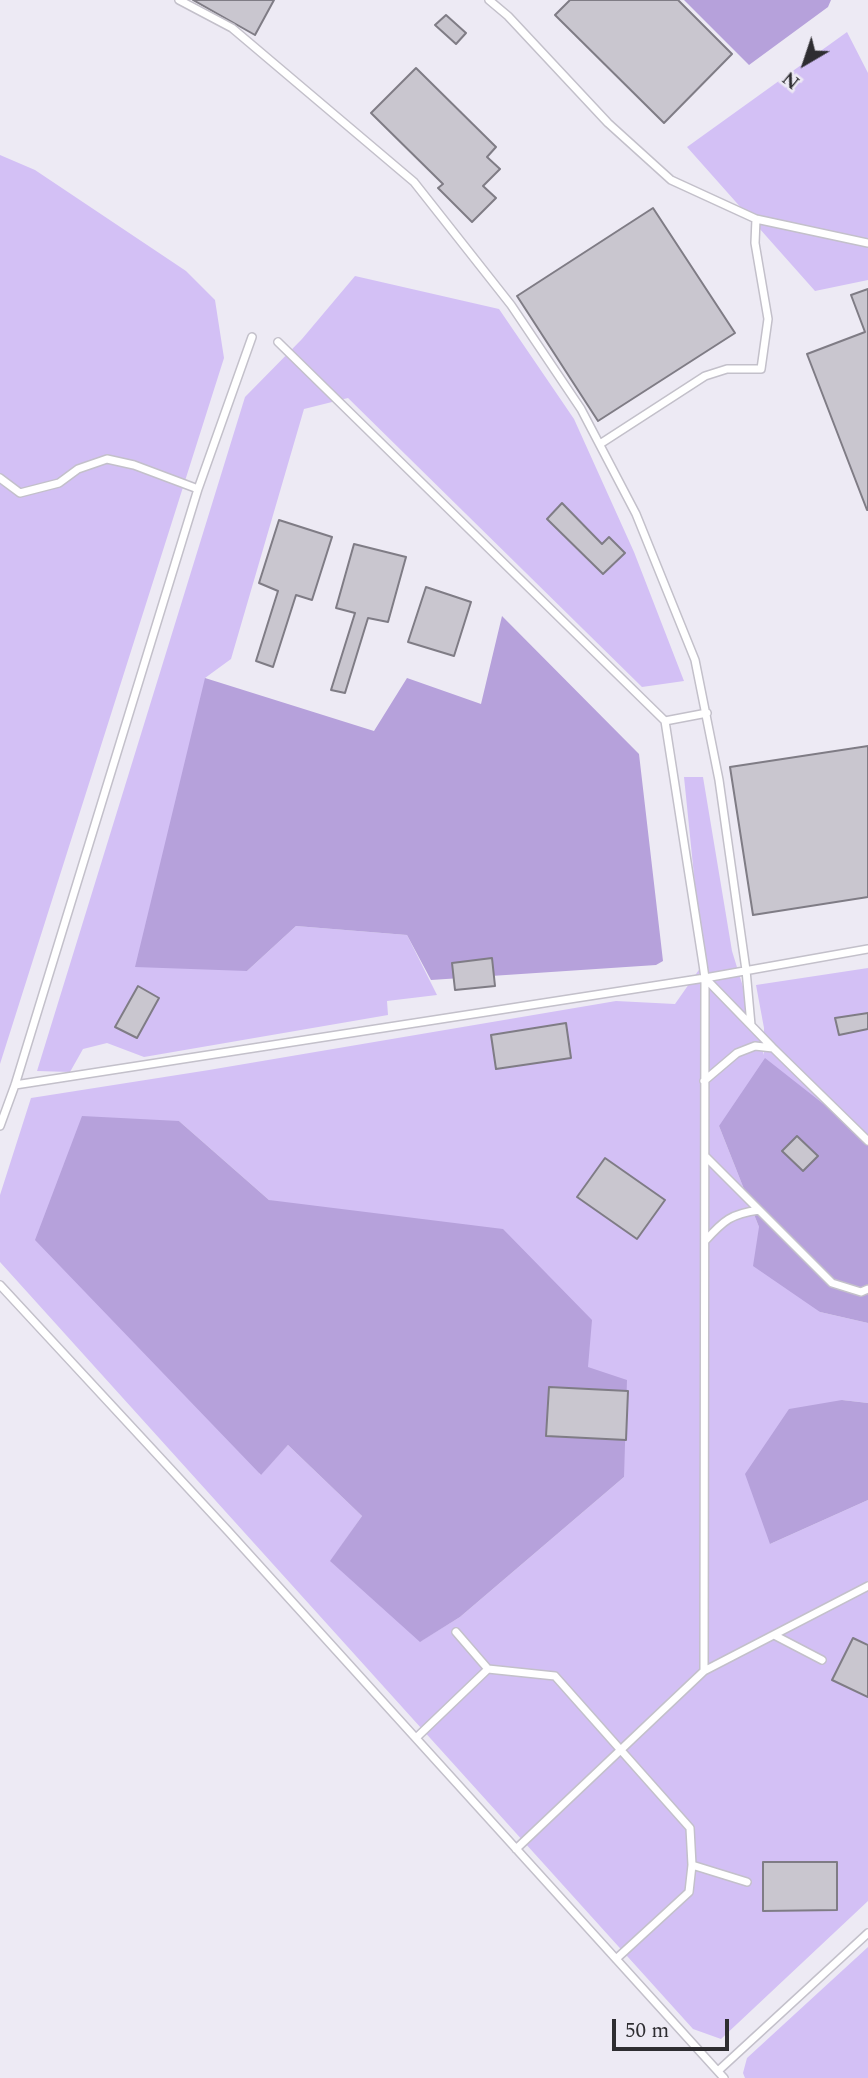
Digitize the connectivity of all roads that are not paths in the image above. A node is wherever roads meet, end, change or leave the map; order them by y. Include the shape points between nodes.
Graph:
1 (179, 0) edge
2 (489, 0) edge
3 (756, 219) junction
4 (868, 243) edge
5 (252, 337) dead end
6 (278, 342) dead end
7 (600, 444) junction
8 (0, 478) edge
9 (198, 489) junction
10 (707, 713) junction
11 (665, 721) junction
12 (868, 949) edge
13 (746, 970) junction
14 (705, 978) junction
15 (751, 1025) junction
16 (773, 1048) junction
17 (704, 1081) junction
18 (15, 1085) junction
19 (0, 1126) edge
20 (868, 1141) edge
21 (705, 1157) junction
22 (759, 1210) junction
23 (705, 1242) junction
24 (0, 1285) edge
25 (868, 1289) edge
26 (868, 1586) edge
27 (456, 1632) dead end
28 (774, 1635) junction
29 (822, 1660) dead end
30 (488, 1669) junction
31 (704, 1671) junction
32 (416, 1738) junction
33 (621, 1751) junction
34 (516, 1849) junction
35 (692, 1865) junction
36 (747, 1882) dead end
37 (868, 1933) edge
38 (616, 1959) junction
39 (721, 2075) edge

1 - 7 lane via 232,28 414,182 512,305 582,409
2 - 3 lane via 608,123 671,180
3 - 4 lane
3 - 7 lane via 755,243 768,319 761,369 727,369 705,376
5 - 9 lane
6 - 11 lane
7 - 10 lane via 636,514 695,660
8 - 9 lane via 20,493 59,483 78,468 107,459
9 - 18 lane
10 - 11 lane
10 - 13 lane
11 - 14 lane
12 - 13 lane
13 - 14 lane
13 - 15 lane
14 - 15 lane
14 - 17 lane
14 - 18 lane
15 - 16 lane
16 - 17 lane via 755,1046 737,1053
16 - 20 lane
17 - 21 lane
18 - 19 lane
21 - 22 lane
21 - 23 lane
22 - 23 lane via 737,1213 721,1222
22 - 25 lane via 832,1283 861,1292
23 - 31 lane
24 - 32 lane
26 - 28 lane
27 - 30 lane
28 - 29 lane
28 - 31 lane
30 - 32 lane
30 - 33 lane via 555,1676
31 - 33 lane
32 - 34 lane
33 - 34 lane
33 - 35 lane via 690,1828
34 - 38 lane
35 - 36 lane
35 - 38 lane via 689,1892
37 - 39 lane
38 - 39 lane

